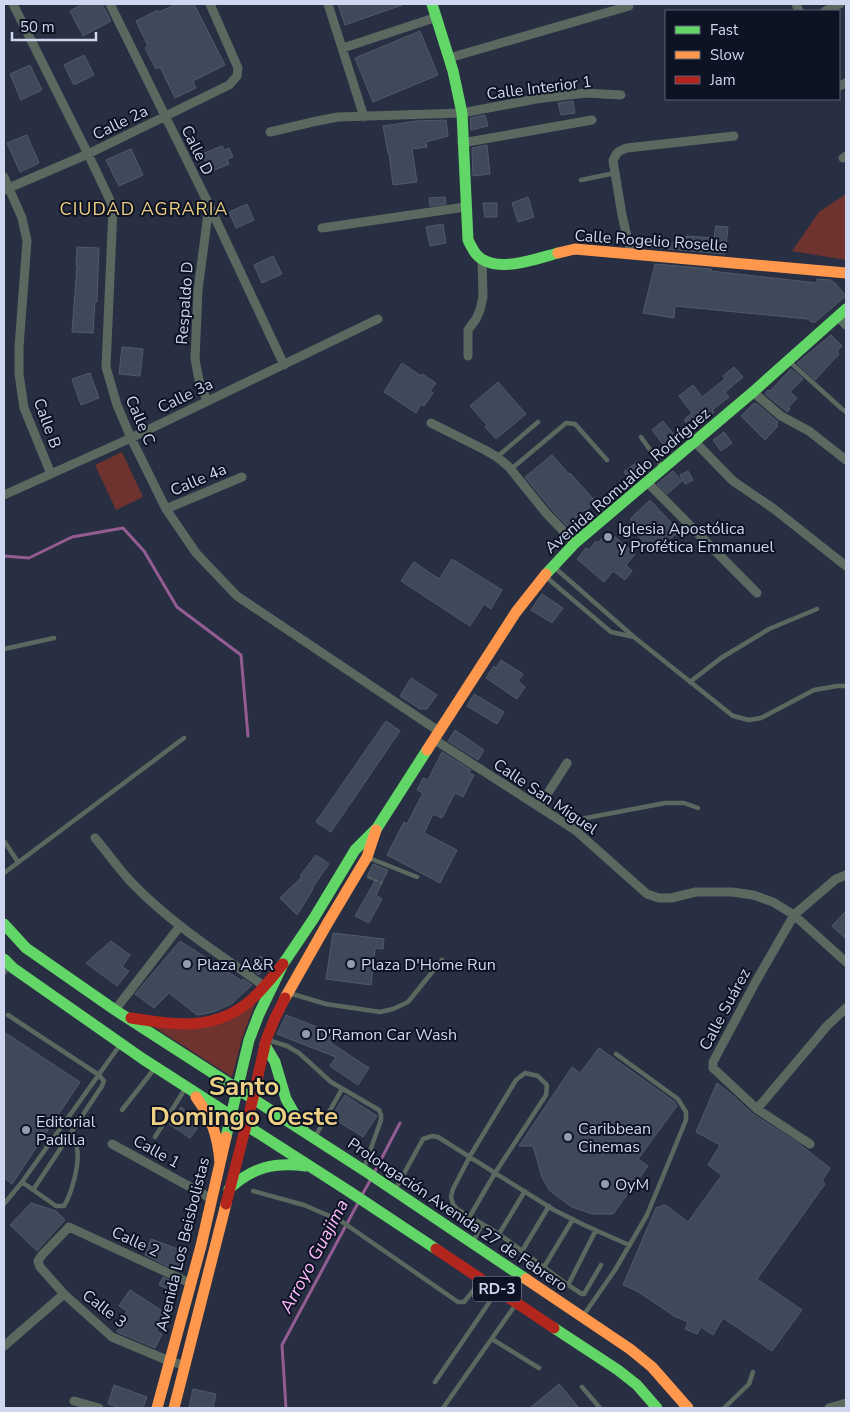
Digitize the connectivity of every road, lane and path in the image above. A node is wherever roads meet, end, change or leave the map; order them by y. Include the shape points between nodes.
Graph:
1 (13, 4) edge
2 (110, 4) edge
3 (210, 4) edge
4 (328, 4) edge
5 (432, 4) edge
6 (840, 4) edge
7 (629, 6) dead end
8 (828, 10) edge
9 (436, 18) junction
10 (343, 48) junction
11 (449, 58) junction
12 (621, 95) dead end
13 (462, 113) junction
14 (165, 116) junction
15 (364, 117) junction
16 (592, 120) dead end
17 (270, 132) dead end
18 (734, 136) dead end
19 (462, 143) junction
20 (88, 154) junction
21 (615, 174) junction
22 (4, 177) edge
23 (581, 180) dead end
24 (6, 189) edge
25 (209, 205) junction
26 (465, 207) junction
27 (322, 228) dead end
28 (631, 254) junction
29 (482, 260) junction
30 (846, 273) edge
31 (843, 317) edge
32 (378, 320) dead end
33 (468, 356) dead end
34 (789, 361) junction
35 (284, 365) junction
36 (753, 392) junction
37 (207, 401) junction
38 (846, 412) edge
39 (538, 422) dead end
40 (432, 423) dead end
41 (641, 436) dead end
42 (131, 438) junction
43 (695, 442) junction
44 (497, 458) junction
45 (607, 460) dead end
46 (846, 460) edge
47 (663, 468) junction
48 (510, 470) junction
49 (51, 474) junction
50 (242, 477) dead end
51 (647, 482) junction
52 (4, 495) edge
53 (166, 509) junction
54 (575, 543) junction
55 (553, 566) junction
56 (846, 566) edge
57 (545, 576) junction
58 (757, 593) dead end
59 (817, 609) dead end
60 (634, 637) junction
61 (54, 638) dead end
62 (4, 650) edge
63 (690, 682) junction
64 (846, 686) edge
65 (437, 736) junction
66 (184, 738) dead end
67 (567, 763) dead end
68 (539, 807) junction
69 (698, 808) dead end
70 (563, 822) junction
71 (377, 828) junction
72 (95, 838) dead end
73 (4, 841) edge
74 (368, 857) junction
75 (18, 862) junction
76 (4, 873) edge
77 (846, 875) edge
78 (368, 877) dead end
79 (417, 877) dead end
80 (382, 883) dead end
81 (794, 914) junction
82 (4, 924) edge
83 (180, 926) junction
84 (442, 960) dead end
85 (846, 962) edge
86 (282, 964) junction
87 (6, 966) edge
88 (264, 986) junction
89 (288, 993) junction
90 (846, 1008) edge
91 (115, 1010) junction
92 (8, 1015) dead end
93 (127, 1018) junction
94 (266, 1042) junction
95 (120, 1044) junction
96 (616, 1054) dead end
97 (155, 1067) junction
98 (98, 1075) junction
99 (185, 1086) junction
100 (237, 1088) junction
101 (342, 1089) junction
102 (253, 1098) junction
103 (757, 1109) junction
104 (122, 1110) dead end
105 (230, 1115) junction
106 (246, 1126) junction
107 (68, 1136) junction
108 (311, 1136) junction
109 (154, 1137) dead end
110 (112, 1144) dead end
111 (810, 1144) dead end
112 (470, 1156) junction
113 (220, 1163) junction
114 (310, 1166) junction
115 (366, 1171) junction
116 (495, 1172) junction
117 (22, 1182) junction
118 (229, 1189) junction
119 (392, 1189) junction
120 (33, 1190) junction
121 (253, 1191) dead end
122 (525, 1191) junction
123 (212, 1199) junction
124 (4, 1204) edge
125 (549, 1206) junction
126 (470, 1216) junction
127 (573, 1219) junction
128 (482, 1224) junction
129 (69, 1227) joint
130 (596, 1230) junction
131 (499, 1234) junction
132 (473, 1243) junction
133 (629, 1245) junction
134 (522, 1251) junction
135 (601, 1264) dead end
136 (544, 1267) junction
137 (483, 1280) junction
138 (190, 1283) junction
139 (568, 1285) junction
140 (498, 1290) junction
141 (64, 1294) junction
142 (517, 1303) junction
143 (582, 1317) junction
144 (492, 1339) junction
145 (4, 1346) edge
146 (169, 1361) junction
147 (184, 1365) junction
148 (539, 1368) dead end
149 (753, 1372) dead end
150 (435, 1382) dead end
151 (582, 1387) dead end
152 (74, 1401) dead end
153 (846, 1403) edge
154 (99, 1408) edge
155 (157, 1408) edge
156 (174, 1408) edge
157 (443, 1408) edge
158 (600, 1408) edge
159 (657, 1408) edge
160 (688, 1408) edge
161 (724, 1408) edge
162 (829, 1408) edge

1 - 20 street, Calle C
2 - 14 street, Calle D
3 - 14 street, Calle 2a via 238,68 237,76 229,85
4 - 10 street
5 - 9 main road
6 - 8 street
7 - 11 street
9 - 10 street
9 - 11 main road
10 - 15 street
11 - 13 main road
12 - 13 street, Calle Interior 1 via 585,93 556,96
13 - 15 street, Calle Interior 1
13 - 19 main road
14 - 20 street, Calle 2a
14 - 25 street, Calle D
15 - 17 street, Calle Interior 1 via 338,117
16 - 19 street
18 - 21 street via 619,150 613,161
19 - 26 main road
20 - 24 street, Calle 2a
20 - 42 street, Calle C via 113,209 106,367
21 - 23 lane
21 - 28 street
22 - 24 street, Calle B
24 - 49 street, Calle B via 22,218 26,241 18,374 24,408
25 - 35 street, Calle D
25 - 37 street, Respaldo D via 198,290 195,359
26 - 27 street
26 - 29 main road via 471,250
28 - 29 main road, Calle Rogelio Roselle via 576,249 516,264 496,265
28 - 30 main road, Calle Rogelio Roselle
29 - 33 street via 482,297 480,310 468,330
31 - 34 main road, Avenida Romualdo Rodríguez
32 - 35 street, Calle 3a
34 - 36 main road, Avenida Romualdo Rodríguez
34 - 38 lane
35 - 37 street, Calle 3a
36 - 43 main road, Avenida Romualdo Rodríguez
36 - 46 street via 781,416 809,431
37 - 42 street, Calle 3a
39 - 44 lane
40 - 44 street
41 - 47 lane
42 - 49 street, Calle 3a
42 - 53 street, Calle C
43 - 47 main road, Avenida Romualdo Rodríguez
43 - 56 street via 733,481
44 - 48 street
45 - 48 lane via 575,424 566,423
47 - 51 main road, Avenida Romualdo Rodríguez
48 - 54 street
49 - 52 street, Calle 3a
50 - 53 street, Calle 4a
51 - 54 main road, Avenida Romualdo Rodríguez
51 - 58 street
53 - 65 street, Calle C via 196,553 237,596
54 - 55 main road, Avenida Romualdo Rodríguez
55 - 57 main road, Avenida Romualdo Rodríguez
55 - 60 lane
57 - 60 lane via 611,632
57 - 65 main road, Avenida Romualdo Rodríguez via 516,612
59 - 63 lane via 769,629 721,658
60 - 63 lane
61 - 62 lane
63 - 64 lane via 733,716 749,720 761,718 814,690
65 - 68 street, Calle San Miguel
65 - 71 main road, Avenida Romualdo Rodríguez
66 - 75 lane
67 - 68 street
68 - 70 street, Calle San Miguel
69 - 70 lane via 684,803 665,803
70 - 81 street, Calle San Miguel via 647,894 665,898 696,892 732,892 773,902
71 - 74 main road, Avenida Romualdo Rodríguez
71 - 86 main road, Avenida Romualdo Rodríguez via 355,850
72 - 83 street via 133,884
73 - 75 lane
74 - 79 lane
74 - 89 main road, Avenida Romualdo Rodríguez
75 - 76 lane
77 - 81 street, Calle Suárez
78 - 80 path
81 - 85 street, Calle San Miguel
81 - 103 street, Calle Suárez via 713,1062 713,1068
82 - 91 main road, Prolongación Avenida 27 de Febrero / RD-3 via 26,948
83 - 88 street
83 - 91 street
84 - 89 lane via 408,1002 380,1012 326,1004
86 - 88 main road
86 - 100 main road, Avenida Romualdo Rodríguez via 249,1040
87 - 95 main road, RD-3
88 - 93 main road via 246,1004 212,1022 192,1025
89 - 94 main road, Avenida Romualdo Rodríguez
90 - 103 street
91 - 93 main road, Prolongación Avenida 27 de Febrero / RD-3
92 - 98 lane
93 - 100 main road, Prolongación Avenida 27 de Febrero / RD-3
94 - 101 lane via 287,1046 299,1053
94 - 102 main road, Avenida Romualdo Rodríguez
94 - 108 main road via 276,1062 286,1099
95 - 97 main road, RD-3
95 - 98 lane
96 - 133 lane via 678,1099 686,1112 686,1120 646,1215
97 - 99 main road, RD-3
97 - 104 lane
98 - 107 lane via 104,1082
98 - 117 lane
99 - 105 main road, RD-3
99 - 109 lane
99 - 113 main road via 207,1111 215,1127
100 - 102 main road, Prolongación Avenida 27 de Febrero / RD-3
100 - 105 main road, Avenida Los Beisbolistas
101 - 108 lane
101 - 115 lane via 379,1110 381,1115
102 - 106 main road, Avenida Los Beisbolistas
102 - 108 main road, Prolongación Avenida 27 de Febrero / RD-3
103 - 111 street, Calle Suárez
105 - 106 main road, RD-3
105 - 113 main road, Avenida Los Beisbolistas
106 - 114 main road, RD-3
106 - 118 main road, Avenida Los Beisbolistas
107 - 120 lane
107 - 120 lane via 77,1147 77,1166 68,1200 64,1206 56,1206
108 - 115 main road, Prolongación Avenida 27 de Febrero / RD-3
110 - 123 street, Calle 1
112 - 116 lane
112 - 116 lane via 516,1080 525,1073 538,1076 547,1085 546,1095
112 - 119 lane via 438,1137 424,1139
112 - 126 lane via 451,1197 453,1204
113 - 123 main road, Avenida Los Beisbolistas
114 - 118 main road via 281,1164 266,1167 239,1179
114 - 137 main road, RD-3
115 - 119 main road, Prolongación Avenida 27 de Febrero / RD-3
116 - 122 lane
116 - 126 lane
117 - 120 lane
117 - 124 lane
118 - 147 main road, Avenida Los Beisbolistas
119 - 132 main road, Prolongación Avenida 27 de Febrero / RD-3
121 - 137 lane via 304,1205 341,1220 458,1302 464,1302
122 - 125 lane
122 - 131 lane
123 - 138 main road, Avenida Los Beisbolistas
125 - 127 lane
125 - 134 lane
126 - 128 lane
127 - 130 lane
127 - 136 lane
128 - 131 lane
128 - 132 lane
129 - 138 street, Calle 2
129 - 141 street, Calle 3 via 38,1261
130 - 133 lane
130 - 139 lane
131 - 134 lane
132 - 143 main road, Prolongación Avenida 27 de Febrero / RD-3
133 - 143 lane via 616,1270
134 - 136 lane
135 - 139 lane via 584,1294
136 - 139 lane
137 - 140 main road, RD-3
138 - 146 main road, Avenida Los Beisbolistas
140 - 142 main road, RD-3
140 - 150 lane
141 - 145 street
141 - 146 street, Calle 3 via 112,1337
142 - 144 lane
142 - 159 main road, RD-3 via 618,1370 637,1385
143 - 160 main road, Prolongación Avenida 27 de Febrero / RD-3 via 652,1367
144 - 148 lane
144 - 157 lane
146 - 147 street, Calle 3
146 - 155 main road, Avenida Los Beisbolistas
147 - 156 main road, Avenida Los Beisbolistas
149 - 161 lane via 748,1384
151 - 158 lane
152 - 154 street
153 - 162 street

